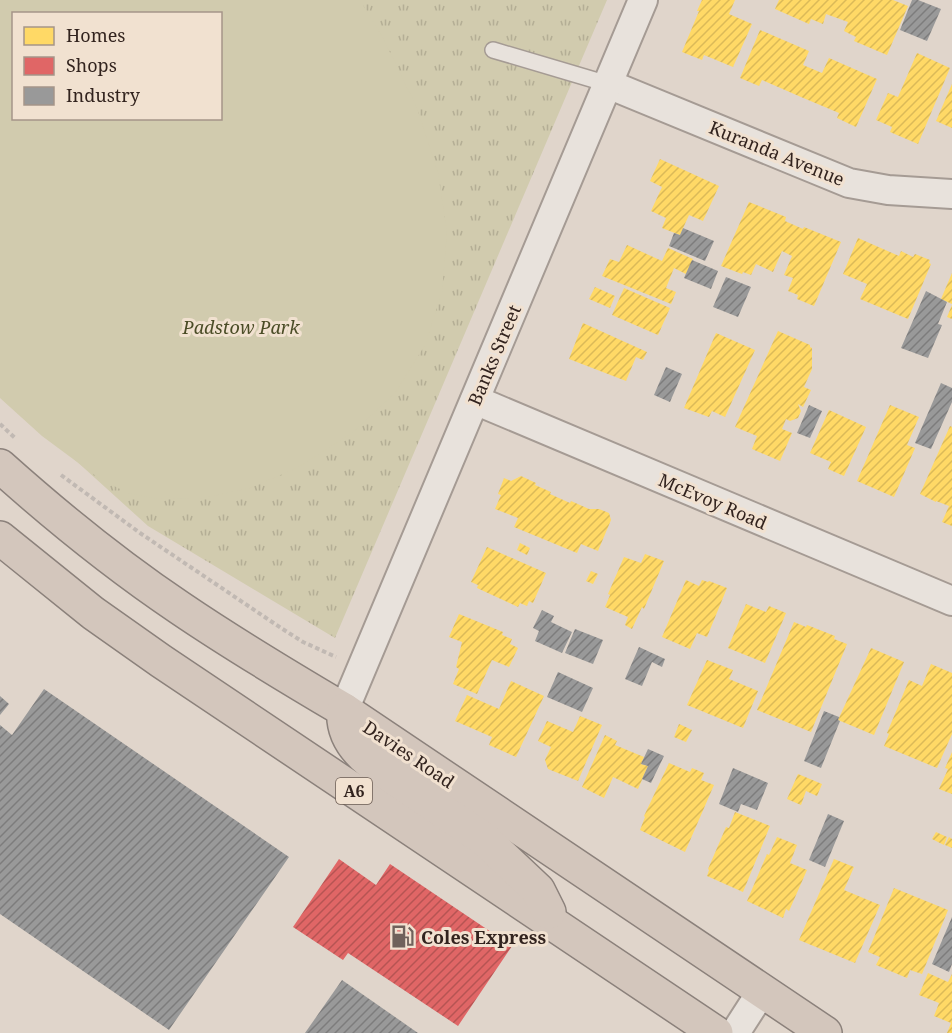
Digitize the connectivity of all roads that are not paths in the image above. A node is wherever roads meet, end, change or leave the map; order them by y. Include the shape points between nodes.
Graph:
1 (643, 0) edge
2 (493, 50) dead end
3 (608, 84) junction
4 (952, 194) edge
5 (475, 399) junction
6 (11, 455) edge
7 (0, 538) edge
8 (952, 601) edge
9 (344, 710) junction
10 (556, 926) junction
11 (762, 991) junction
12 (716, 1033) edge
13 (735, 1033) edge
14 (825, 1033) edge

1 - 3 street, Banks Street
2 - 3 lane
3 - 4 street, Kuranda Avenue via 849,183
3 - 5 street, Banks Street
5 - 8 street, McEvoy Road
5 - 9 street, Banks Street
6 - 9 highway, Davies Road via 74,530 170,601
7 - 10 highway, A6 via 93,613 161,661
9 - 10 highway via 344,727 355,748 484,839 538,890
9 - 11 highway, Davies Road
10 - 12 highway, A6
11 - 13 street
11 - 14 highway, Davies Road

